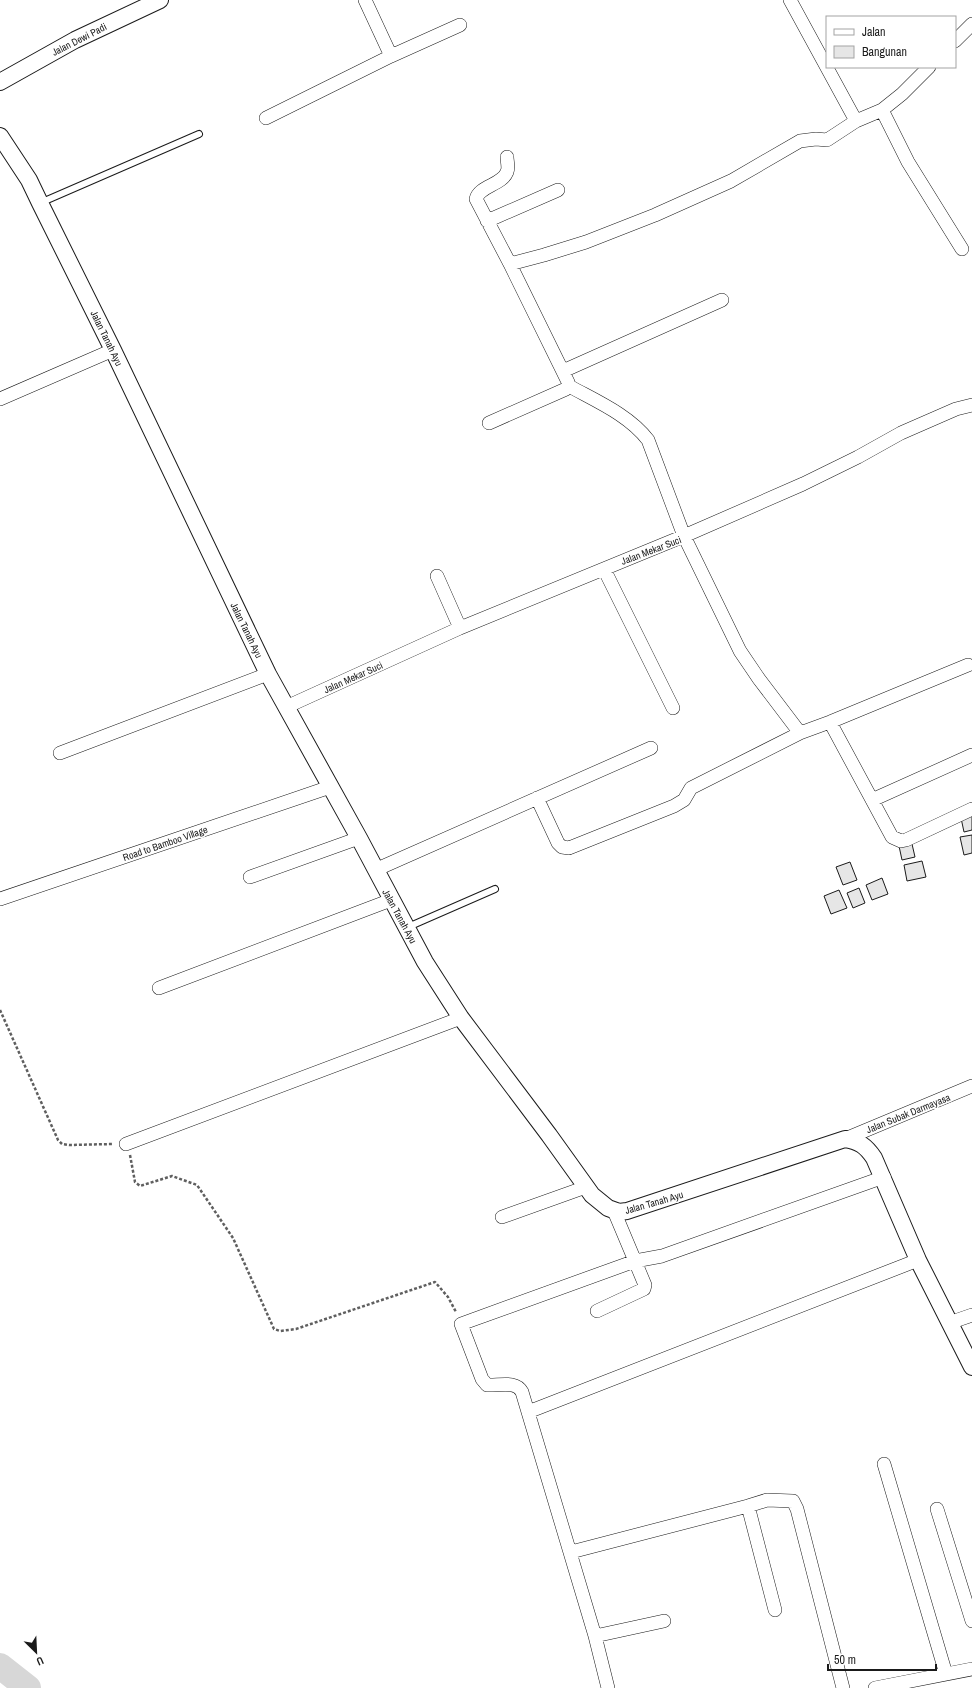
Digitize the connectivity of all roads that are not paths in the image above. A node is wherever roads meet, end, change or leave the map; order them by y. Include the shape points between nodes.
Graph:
1 (160, 0) edge
2 (365, 0) edge
3 (790, 0) edge
4 (460, 25) dead end
5 (970, 30) edge
6 (956, 40) edge
7 (391, 56) junction
8 (826, 66) edge
9 (827, 68) edge
10 (928, 68) edge
11 (0, 82) edge
12 (882, 110) junction
13 (266, 118) dead end
14 (856, 121) junction
15 (200, 134) dead end
16 (0, 136) edge
17 (507, 156) dead end
18 (558, 190) dead end
19 (40, 203) junction
20 (487, 221) junction
21 (962, 249) dead end
22 (510, 264) junction
23 (722, 300) dead end
24 (113, 350) junction
25 (563, 371) junction
26 (569, 386) junction
27 (0, 399) edge
28 (972, 405) edge
29 (489, 423) dead end
30 (684, 536) junction
31 (604, 569) junction
32 (437, 576) dead end
33 (460, 628) junction
34 (968, 665) dead end
35 (268, 674) junction
36 (286, 707) junction
37 (674, 708) dead end
38 (830, 722) junction
39 (800, 733) junction
40 (651, 748) dead end
41 (60, 753) dead end
42 (972, 755) edge
43 (330, 787) junction
44 (538, 798) junction
45 (872, 800) junction
46 (972, 809) edge
47 (359, 838) junction
48 (375, 870) junction
49 (250, 877) dead end
50 (495, 889) dead end
51 (0, 899) edge
52 (391, 900) junction
53 (406, 928) junction
54 (159, 988) dead end
55 (461, 1018) junction
56 (972, 1086) edge
57 (845, 1139) junction
58 (126, 1144) road end
59 (884, 1177) junction
60 (586, 1187) junction
61 (614, 1211) junction
62 (502, 1217) dead end
63 (918, 1260) junction
64 (635, 1261) junction
65 (597, 1311) dead end
66 (972, 1315) edge
67 (949, 1323) junction
68 (972, 1367) edge
69 (528, 1412) junction
70 (884, 1464) dead end
71 (748, 1506) junction
72 (938, 1509) dead end
73 (571, 1552) junction
74 (775, 1610) dead end
75 (664, 1621) dead end
76 (972, 1621) edge
77 (595, 1636) junction
78 (972, 1669) edge
79 (946, 1674) junction
80 (608, 1688) edge
81 (843, 1688) edge
82 (875, 1688) edge

1 - 11 street, Jalan Dewi Padi via 76,40
2 - 7 street
3 - 8 street
4 - 7 street
5 - 6 street
7 - 13 street
9 - 14 street
10 - 12 street
12 - 14 street
12 - 21 street via 908,162
14 - 22 street via 827,140 800,141 731,181 655,215 586,242
15 - 19 lane
16 - 19 street, Jalan Tanah Ayu
17 - 20 street via 507,172 503,178 477,196 477,202
18 - 20 street
19 - 24 street, Jalan Tanah Ayu
20 - 22 street
22 - 25 street
23 - 25 street
24 - 27 street
24 - 35 street, Jalan Tanah Ayu
25 - 26 street
26 - 29 street
26 - 30 street via 618,414 639,429 648,440
28 - 30 street via 956,409 901,433 803,484
30 - 31 street, Jalan Mekar Suci
30 - 39 street, Jalan Mekar Suci via 740,651
31 - 33 street, Jalan Mekar Suci
31 - 37 street
32 - 33 street
33 - 36 street, Jalan Mekar Suci
34 - 38 street
35 - 36 street, Jalan Tanah Ayu
35 - 41 street
36 - 43 street, Jalan Tanah Ayu
38 - 39 street
38 - 45 street
39 - 44 street via 691,788 684,800 674,806 569,848 558,843
40 - 44 street
42 - 45 street
43 - 47 street, Jalan Tanah Ayu
43 - 51 street, Road to Bamboo Village
44 - 48 street
45 - 46 street via 892,837 901,841
47 - 48 street, Jalan Tanah Ayu
47 - 49 street
48 - 52 street, Jalan Tanah Ayu
50 - 53 lane
52 - 53 street, Jalan Tanah Ayu
52 - 54 street
53 - 55 street, Jalan Tanah Ayu
55 - 58 street
55 - 60 street, Jalan Tanah Ayu
56 - 57 street, Jalan Subak Darmayasa
57 - 59 street via 859,1142 868,1149
57 - 61 street, Jalan Tanah Ayu via 640,1208
59 - 63 street
59 - 64 street via 662,1256
60 - 61 street, Jalan Tanah Ayu via 601,1203
60 - 62 street
61 - 64 street
63 - 67 street
63 - 69 street
64 - 65 street via 644,1289
64 - 69 street via 461,1324 482,1379 487,1385 511,1384 518,1387
66 - 67 street
67 - 68 street
69 - 73 street
70 - 79 street
71 - 73 street
71 - 74 street
71 - 81 street via 767,1500 793,1500
72 - 76 street
73 - 77 street
75 - 77 street
77 - 80 street
78 - 79 street
79 - 82 street

